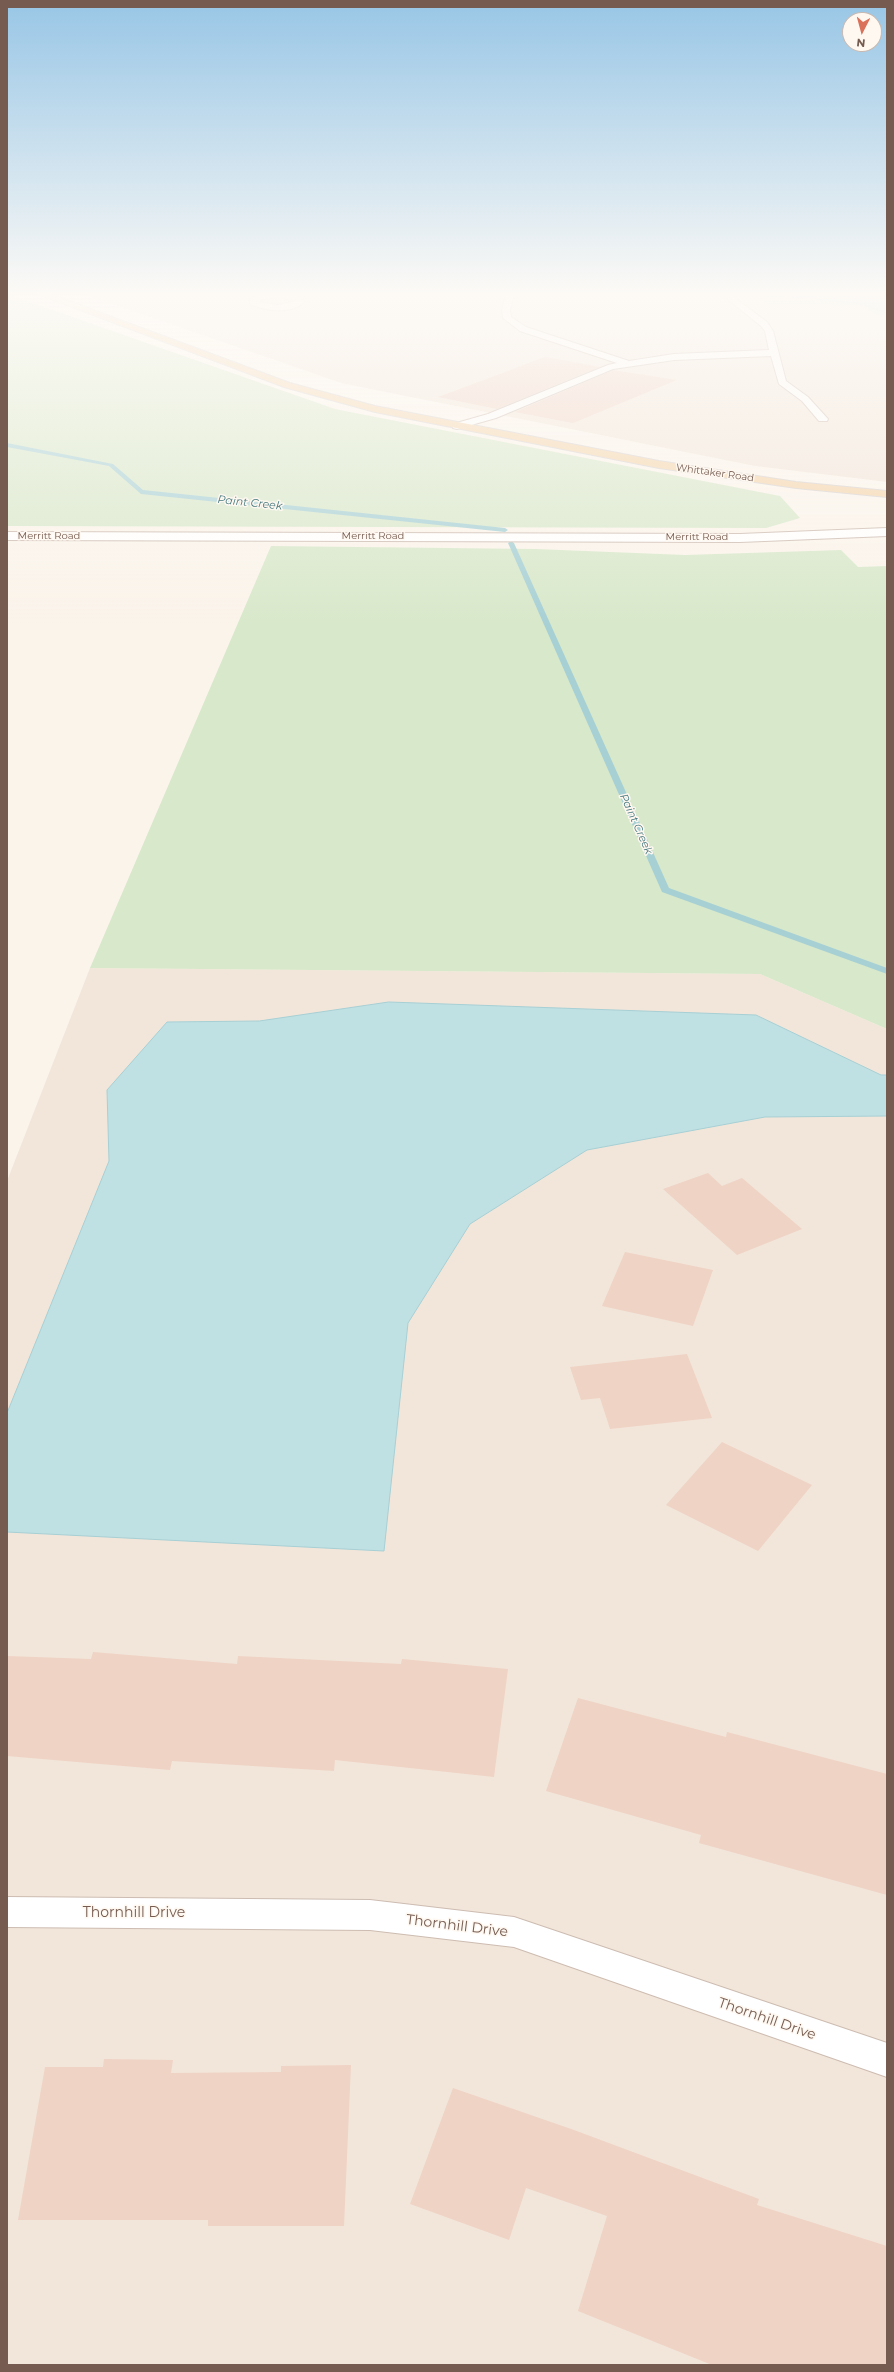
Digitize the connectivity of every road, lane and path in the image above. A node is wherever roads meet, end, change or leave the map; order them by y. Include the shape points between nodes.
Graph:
1 (361, 405) edge
2 (519, 405) edge
3 (810, 405) edge
4 (822, 419) dead end
5 (457, 426) junction
6 (861, 492) junction
7 (887, 494) edge
8 (887, 497) edge
9 (887, 532) edge
10 (7, 536) edge
11 (740, 538) junction
12 (887, 541) edge
13 (7, 1912) edge
14 (887, 2060) edge

1 - 5 main road, Whittaker Road
2 - 5 street
3 - 4 street
5 - 6 main road, Whittaker Road via 638,462
6 - 7 main road, Whittaker Road
6 - 8 main road, Whittaker Road
9 - 11 street, Merritt Road
10 - 11 street, Merritt Road
11 - 12 street, Merritt Road via 796,543
13 - 14 street, Thornhill Drive via 370,1915 514,1932

